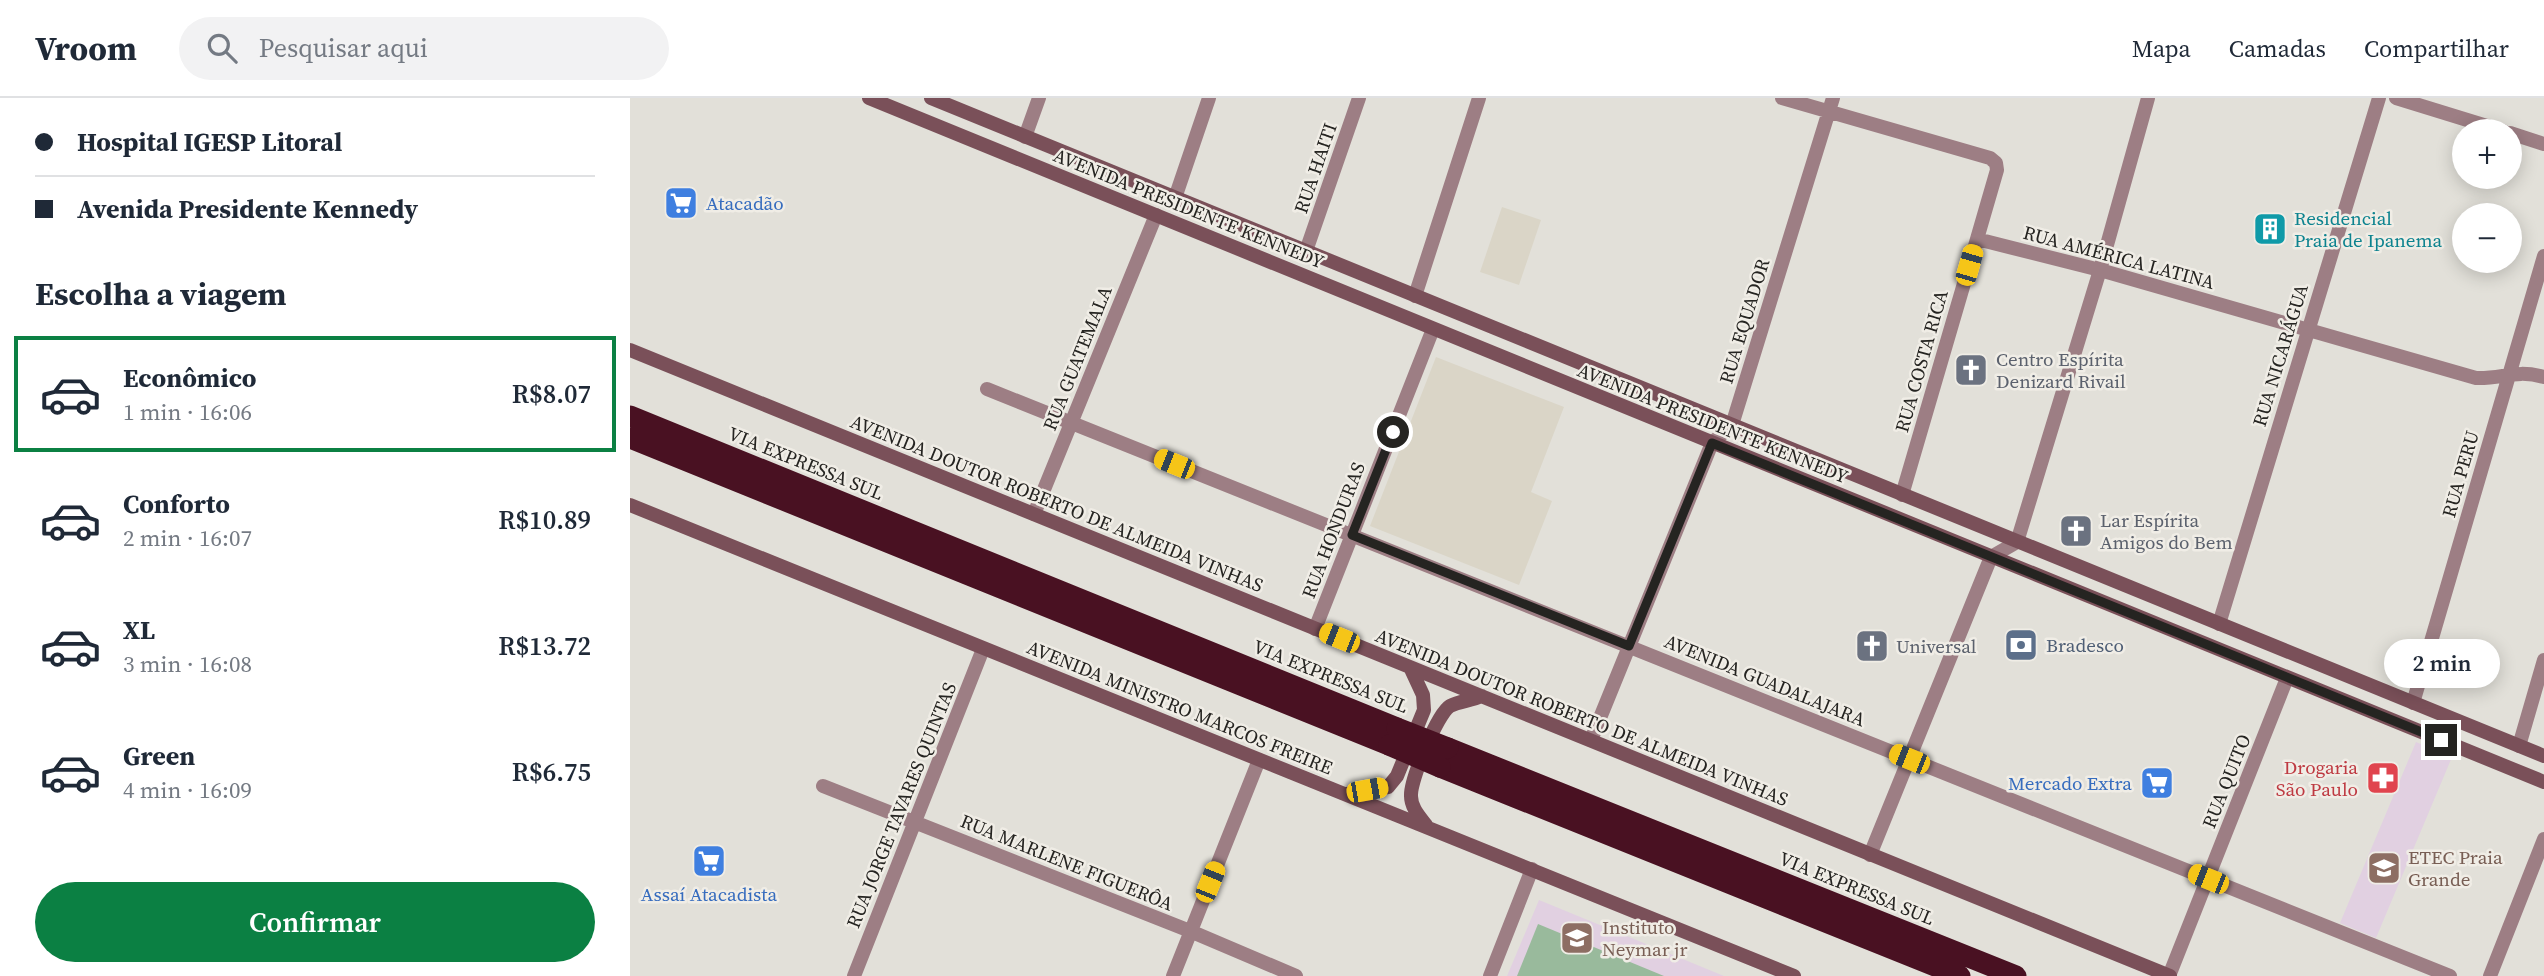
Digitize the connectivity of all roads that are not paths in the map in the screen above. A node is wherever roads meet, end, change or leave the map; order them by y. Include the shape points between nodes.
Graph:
1 (869, 98) edge
2 (931, 98) edge
3 (1039, 98) edge
4 (1209, 98) edge
5 (1359, 98) edge
6 (1479, 98) edge
7 (1782, 98) edge
8 (2148, 98) edge
9 (2379, 98) edge
10 (2396, 98) edge
11 (1831, 105) edge
12 (2464, 119) edge
13 (1025, 136) junction
14 (2522, 137) edge
15 (2544, 144) edge
16 (1175, 198) junction
17 (1156, 215) junction
18 (1977, 239) junction
19 (1306, 251) junction
20 (2544, 256) edge
21 (2100, 270) junction
22 (1415, 296) junction
23 (1433, 329) junction
24 (2308, 330) junction
25 (630, 351) edge
26 (2510, 373) junction
27 (2544, 377) edge
28 (987, 389) dead end
29 (1071, 422) junction
30 (1732, 425) junction
31 (644, 433) edge
32 (1712, 443) junction
33 (1902, 495) junction
34 (630, 505) edge
35 (1034, 514) junction
36 (1352, 535) junction
37 (2017, 542) junction
38 (1990, 557) junction
39 (2219, 624) junction
40 (1315, 629) junction
41 (1629, 646) junction
42 (983, 649) junction
43 (2544, 660) edge
44 (1410, 667) junction
45 (2287, 678) junction
46 (1482, 696) junction
47 (2413, 703) junction
48 (1591, 740) junction
49 (2519, 746) junction
50 (2544, 756) edge
51 (1444, 757) junction
52 (1909, 759) junction
53 (1259, 760) junction
54 (2544, 782) edge
55 (823, 786) dead end
56 (1346, 794) junction
57 (916, 823) junction
58 (1428, 827) junction
59 (2544, 839) edge
60 (1870, 855) junction
61 (1532, 869) junction
62 (2208, 879) junction
63 (1190, 931) junction
64 (854, 976) edge
65 (1173, 976) edge
66 (1296, 976) edge
67 (1490, 976) edge
68 (1794, 976) edge
69 (1961, 976) edge
70 (2016, 976) edge
71 (2170, 976) edge
72 (2450, 976) edge
73 (2490, 976) edge

1 - 17 main road, AVENIDA PRESIDENTE KENNEDY
2 - 13 main road, AVENIDA PRESIDENTE KENNEDY
3 - 13 street
4 - 16 street
5 - 19 street, RUA HAITI
6 - 22 street
7 - 11 street
8 - 21 street
9 - 24 street, RUA NICARÁGUA
10 - 12 street
11 - 18 street via 1996,163
11 - 30 street, RUA EQUADOR
13 - 16 main road, AVENIDA PRESIDENTE KENNEDY
14 - 15 street
16 - 19 main road, AVENIDA PRESIDENTE KENNEDY
17 - 23 main road, AVENIDA PRESIDENTE KENNEDY
17 - 29 street, RUA GUATEMALA
18 - 21 street, RUA AMÉRICA LATINA
18 - 33 street, RUA COSTA RICA
19 - 22 main road, AVENIDA PRESIDENTE KENNEDY
20 - 26 street, RUA PERU
21 - 24 street, RUA AMÉRICA LATINA
21 - 37 street
22 - 30 main road, AVENIDA PRESIDENTE KENNEDY
23 - 32 main road, AVENIDA PRESIDENTE KENNEDY
23 - 36 street, RUA HONDURAS
24 - 26 street, RUA AMÉRICA LATINA via 2476,378
24 - 39 street, RUA NICARÁGUA
25 - 35 main road, AVENIDA DOUTOR ROBERTO DE ALMEIDA VINHAS
26 - 27 street, RUA AMÉRICA LATINA
26 - 47 street, RUA PERU
28 - 29 street, AVENIDA GUADALAJARA
29 - 35 street, RUA GUATEMALA
29 - 36 street, AVENIDA GUADALAJARA
30 - 32 street
30 - 33 main road, AVENIDA PRESIDENTE KENNEDY
31 - 51 highway, VIA EXPRESSA SUL, bridge
32 - 38 main road, AVENIDA PRESIDENTE KENNEDY
32 - 41 street
33 - 37 main road, AVENIDA PRESIDENTE KENNEDY
34 - 42 main road, AVENIDA MINISTRO MARCOS FREIRE
35 - 40 main road, AVENIDA DOUTOR ROBERTO DE ALMEIDA VINHAS
36 - 40 street, RUA HONDURAS
36 - 41 street, AVENIDA GUADALAJARA
37 - 38 street
37 - 39 main road, AVENIDA PRESIDENTE KENNEDY
38 - 45 main road, AVENIDA PRESIDENTE KENNEDY
38 - 52 street
39 - 47 main road, AVENIDA PRESIDENTE KENNEDY
40 - 44 main road, AVENIDA DOUTOR ROBERTO DE ALMEIDA VINHAS
41 - 48 street
41 - 52 street, AVENIDA GUADALAJARA
42 - 53 main road, AVENIDA MINISTRO MARCOS FREIRE
42 - 57 street, RUA JORGE TAVARES QUINTAS
43 - 49 street
44 - 46 main road, AVENIDA DOUTOR ROBERTO DE ALMEIDA VINHAS
44 - 56 main road via 1423,695 1424,710 1397,776 1388,787
45 - 54 main road, AVENIDA PRESIDENTE KENNEDY
45 - 62 street, RUA QUITO
46 - 48 main road, AVENIDA DOUTOR ROBERTO DE ALMEIDA VINHAS
46 - 58 main road via 1450,706 1443,713 1414,779 1412,804
47 - 49 main road, AVENIDA PRESIDENTE KENNEDY
48 - 60 main road, AVENIDA DOUTOR ROBERTO DE ALMEIDA VINHAS
49 - 50 main road, AVENIDA PRESIDENTE KENNEDY
51 - 69 highway, VIA EXPRESSA SUL
51 - 70 highway, VIA EXPRESSA SUL
52 - 60 street
52 - 62 street, AVENIDA GUADALAJARA
53 - 56 main road, AVENIDA MINISTRO MARCOS FREIRE
53 - 63 street
55 - 57 street, RUA MARLENE FIGUERÔA
56 - 58 main road, AVENIDA MINISTRO MARCOS FREIRE
57 - 63 street, RUA MARLENE FIGUERÔA
57 - 64 street, RUA JORGE TAVARES QUINTAS
58 - 61 main road, AVENIDA MINISTRO MARCOS FREIRE
59 - 73 street
60 - 71 main road, AVENIDA DOUTOR ROBERTO DE ALMEIDA VINHAS
61 - 67 street
61 - 68 main road, AVENIDA MINISTRO MARCOS FREIRE
62 - 71 street, RUA QUITO
62 - 72 street, AVENIDA GUADALAJARA
63 - 65 street
63 - 66 street, RUA MARLENE FIGUERÔA

